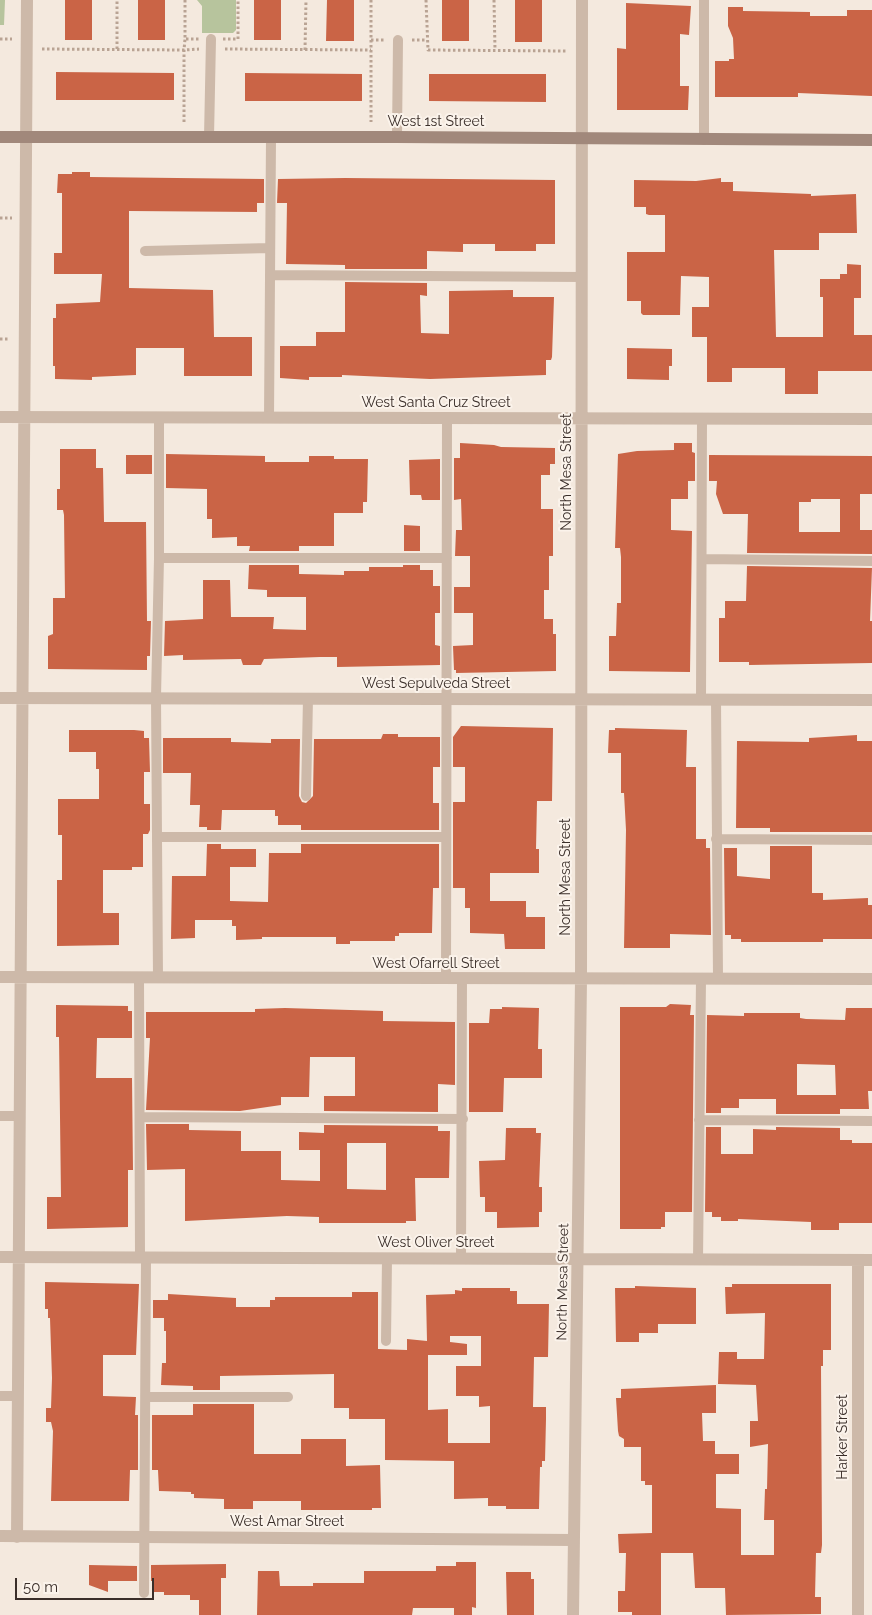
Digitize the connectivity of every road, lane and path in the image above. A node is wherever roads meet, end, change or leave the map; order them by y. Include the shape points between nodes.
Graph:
1 (27, 0) edge
2 (117, 0) edge
3 (185, 0) edge
4 (238, 0) edge
5 (306, 0) edge
6 (426, 0) edge
7 (494, 0) edge
8 (582, 0) edge
9 (704, 0) edge
10 (185, 39) junction
11 (371, 40) dead end
12 (398, 40) dead end
13 (211, 44) junction
14 (26, 48) junction
15 (117, 49) junction
16 (184, 50) junction
17 (305, 50) junction
18 (371, 50) junction
19 (495, 50) junction
20 (582, 51) junction
21 (0, 137) edge
22 (185, 137) junction
23 (209, 137) junction
24 (371, 137) junction
25 (397, 137) junction
26 (25, 138) junction
27 (271, 138) junction
28 (583, 139) junction
29 (704, 140) junction
30 (872, 140) edge
31 (270, 248) junction
32 (145, 251) dead end
33 (270, 275) junction
34 (582, 277) junction
35 (0, 417) edge
36 (24, 417) junction
37 (159, 417) junction
38 (269, 418) junction
39 (447, 418) junction
40 (582, 419) junction
41 (702, 419) junction
42 (872, 420) edge
43 (159, 558) junction
44 (447, 558) junction
45 (702, 559) junction
46 (872, 560) edge
47 (0, 698) edge
48 (21, 698) junction
49 (156, 698) junction
50 (308, 698) junction
51 (448, 699) junction
52 (701, 699) junction
53 (716, 699) junction
54 (581, 700) junction
55 (872, 700) edge
56 (306, 796) dead end
57 (157, 837) junction
58 (446, 837) junction
59 (716, 839) junction
60 (872, 840) edge
61 (0, 977) edge
62 (21, 977) junction
63 (139, 978) junction
64 (158, 978) junction
65 (446, 979) junction
66 (581, 979) junction
67 (702, 979) junction
68 (718, 979) junction
69 (872, 979) edge
70 (462, 980) junction
71 (0, 1116) edge
72 (19, 1116) junction
73 (141, 1118) junction
74 (463, 1119) junction
75 (699, 1120) junction
76 (872, 1121) edge
77 (0, 1258) edge
78 (18, 1258) junction
79 (143, 1258) junction
80 (387, 1258) junction
81 (461, 1258) junction
82 (579, 1259) junction
83 (698, 1260) junction
84 (858, 1260) junction
85 (872, 1260) edge
86 (386, 1341) dead end
87 (0, 1396) edge
88 (18, 1396) junction
89 (147, 1397) junction
90 (288, 1397) dead end
91 (0, 1536) edge
92 (16, 1536) junction
93 (145, 1536) junction
94 (573, 1540) junction
95 (144, 1593) dead end
96 (573, 1615) edge
97 (858, 1615) edge

1 - 14 street
2 - 15 path
3 - 10 path
4 - 13 path via 238,39
5 - 17 path
6 - 19 path via 428,50
7 - 19 path
8 - 20 street, North Mesa Street
9 - 29 lane
10 - 13 path
10 - 16 path
11 - 18 path
12 - 25 lane
13 - 16 path
13 - 17 path
13 - 23 lane
14 - 15 path
14 - 26 street
15 - 16 path
16 - 22 path
17 - 18 path
18 - 24 path
19 - 20 path
20 - 28 street, North Mesa Street
21 - 26 street, West 1st Street
22 - 23 street, West 1st Street
22 - 26 street, West 1st Street
23 - 27 street, West 1st Street
24 - 25 street, West 1st Street
24 - 27 street, West 1st Street
25 - 28 street, West 1st Street
26 - 36 street
27 - 31 lane
28 - 29 street, West 1st Street
28 - 34 street, North Mesa Street
29 - 30 street, West 1st Street
31 - 32 lane
31 - 33 lane
33 - 34 lane
33 - 38 lane
34 - 40 street, North Mesa Street
35 - 36 street, West Santa Cruz Street
36 - 37 street, West Santa Cruz Street
36 - 48 street
37 - 38 street, West Santa Cruz Street
37 - 43 lane
38 - 39 street, West Santa Cruz Street
39 - 40 street, West Santa Cruz Street
39 - 44 lane
40 - 41 street, West Santa Cruz Street
40 - 54 street, North Mesa Street
41 - 42 street, West Santa Cruz Street
41 - 45 lane
43 - 44 lane
43 - 49 lane
44 - 51 lane
45 - 46 lane
45 - 52 lane
47 - 48 street, West Sepulveda Street
48 - 49 street, West Sepulveda Street
48 - 62 street
49 - 50 street, West Sepulveda Street
49 - 57 lane
50 - 51 street, West Sepulveda Street
50 - 56 lane
51 - 54 street, West Sepulveda Street
51 - 58 lane
52 - 53 street, West Sepulveda Street
52 - 54 street, West Sepulveda Street
53 - 55 street, West Sepulveda Street
53 - 59 lane
54 - 66 street, North Mesa Street
57 - 58 lane
57 - 64 lane
58 - 65 lane
59 - 60 lane
59 - 68 lane
61 - 62 street, West Ofarrell Street
62 - 63 street, West Ofarrell Street
62 - 72 street
63 - 64 street, West Ofarrell Street
63 - 73 lane
64 - 65 street, West Ofarrell Street
65 - 70 street, West Ofarrell Street
66 - 67 street, West Ofarrell Street
66 - 70 street, West Ofarrell Street
66 - 82 street, North Mesa Street
67 - 68 street, West Ofarrell Street
67 - 75 lane
68 - 69 street, West Ofarrell Street
70 - 74 lane
71 - 72 lane
72 - 78 street
73 - 74 lane
73 - 79 lane
74 - 81 lane
75 - 76 lane
75 - 83 lane
77 - 78 street, West Oliver Street
78 - 79 street, West Oliver Street
78 - 88 street
79 - 80 street, West Oliver Street
79 - 89 lane
80 - 81 street, West Oliver Street
80 - 86 lane
81 - 82 street, West Oliver Street
82 - 83 street, West Oliver Street
82 - 94 street, North Mesa Street
83 - 84 street, West Oliver Street
84 - 85 street, West Oliver Street
84 - 97 street, Harker Street
87 - 88 lane
88 - 92 street
89 - 90 lane
89 - 93 lane
91 - 92 street, West Amar Street
92 - 93 street, West Amar Street
93 - 94 street, West Amar Street
93 - 95 lane
94 - 96 street, North Mesa Street

